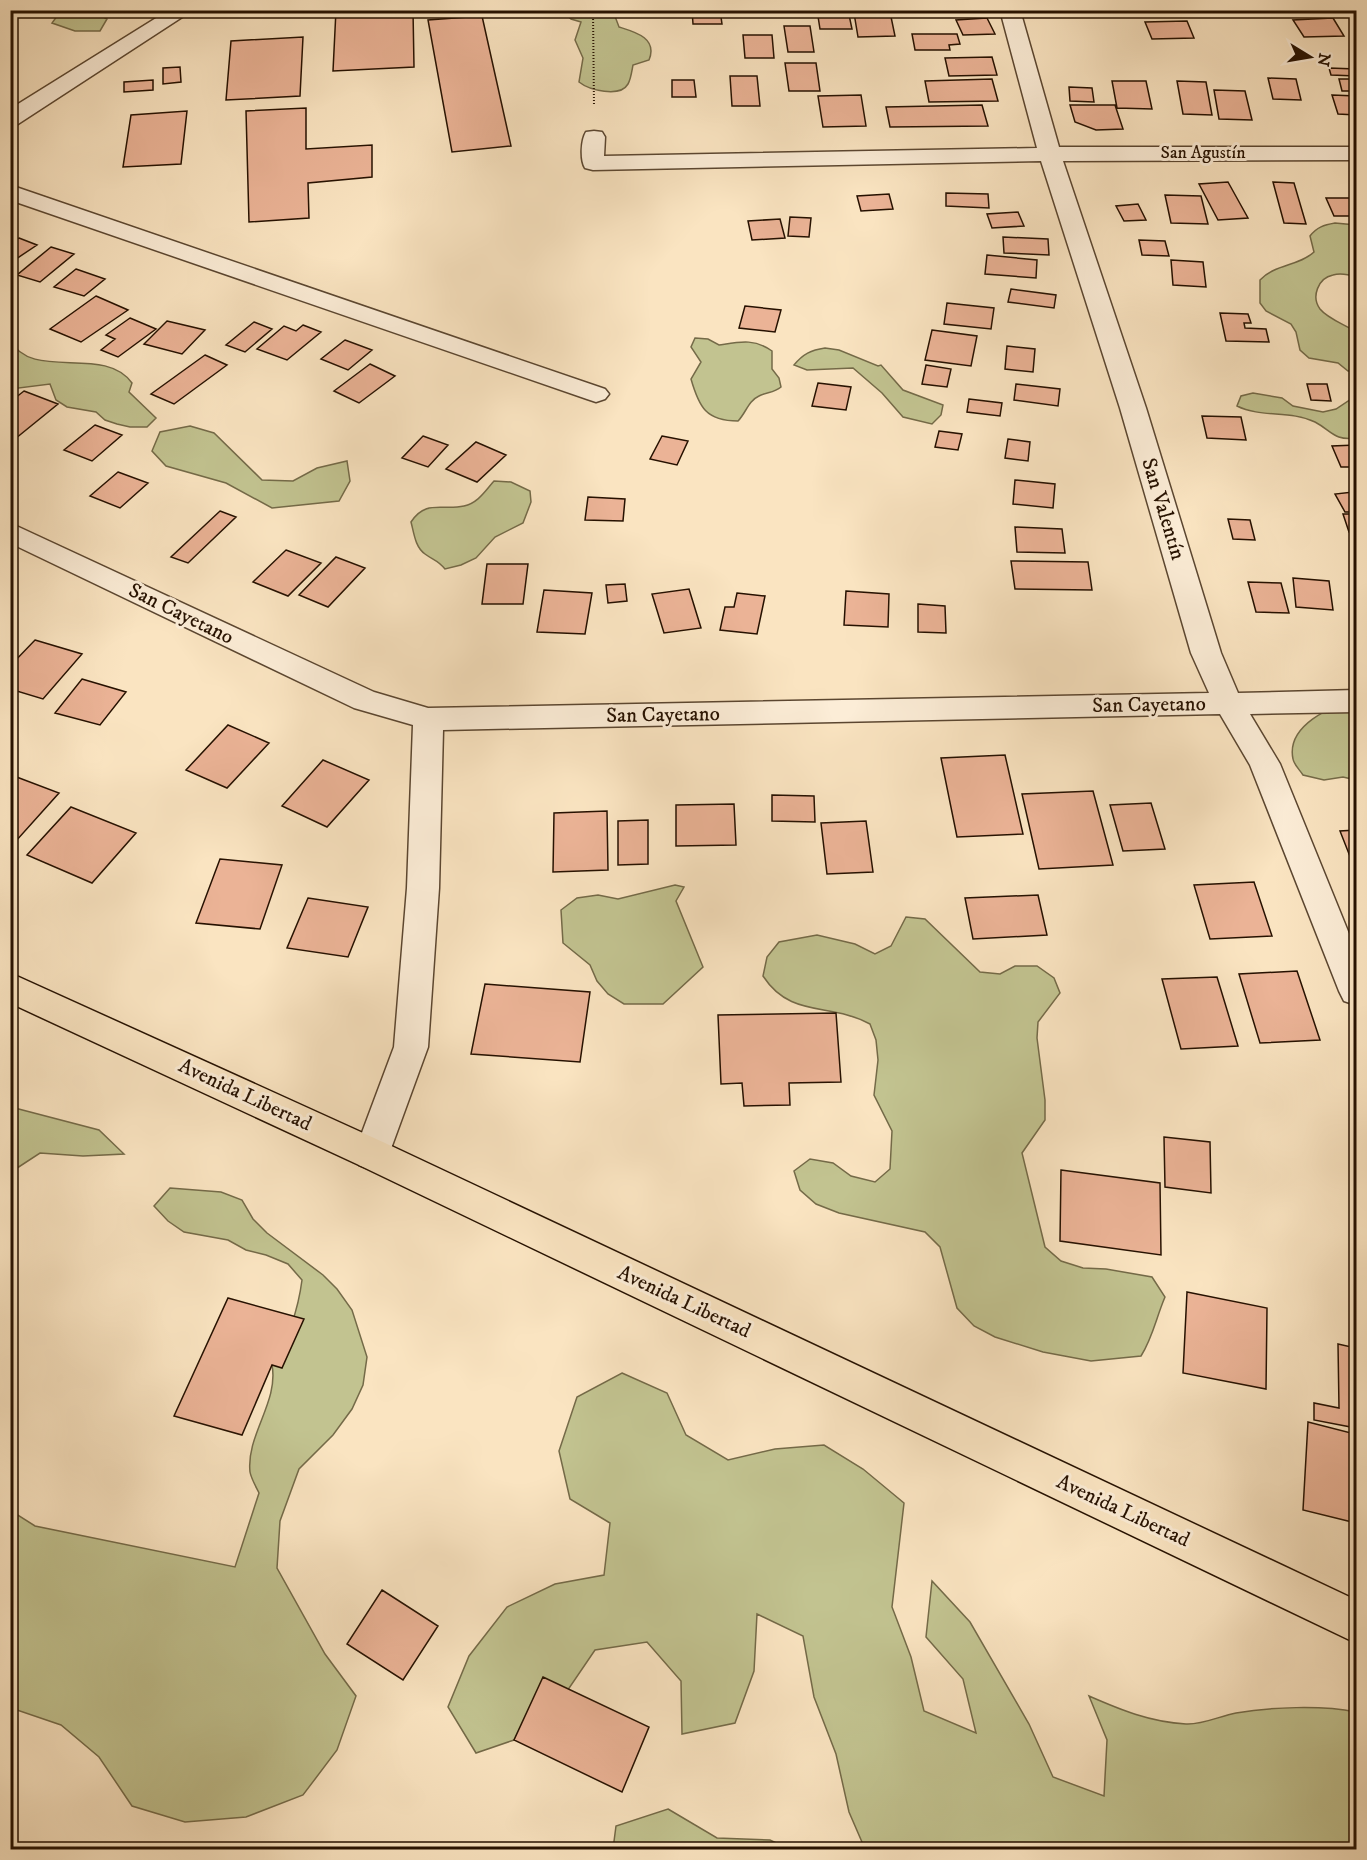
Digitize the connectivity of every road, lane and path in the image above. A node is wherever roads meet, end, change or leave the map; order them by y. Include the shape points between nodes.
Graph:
1 (183, 10) edge
2 (593, 10) edge
3 (1010, 10) edge
4 (10, 119) edge
5 (594, 137) joint
6 (1356, 153) edge
7 (1050, 154) junction
8 (10, 192) edge
9 (596, 394) dead end
10 (10, 532) edge
11 (1356, 701) edge
12 (1228, 703) junction
13 (428, 719) junction
14 (10, 987) edge
15 (1356, 991) edge
16 (372, 1154) junction
17 (1356, 1622) edge

1 - 4 street
2 - 5 path
3 - 7 street, San Valentín
5 - 7 street, San Agustín via 592,162
6 - 7 street, San Agustín
7 - 12 street, San Valentín via 1133,408 1206,653
8 - 9 street
10 - 13 street, San Cayetano via 364,700
11 - 12 street, San Cayetano
12 - 13 street, San Cayetano
12 - 15 street, San Valentín via 1265,764
13 - 16 street via 423,888 411,1047
14 - 16 main road, Avenida Libertad
16 - 17 main road, Avenida Libertad

